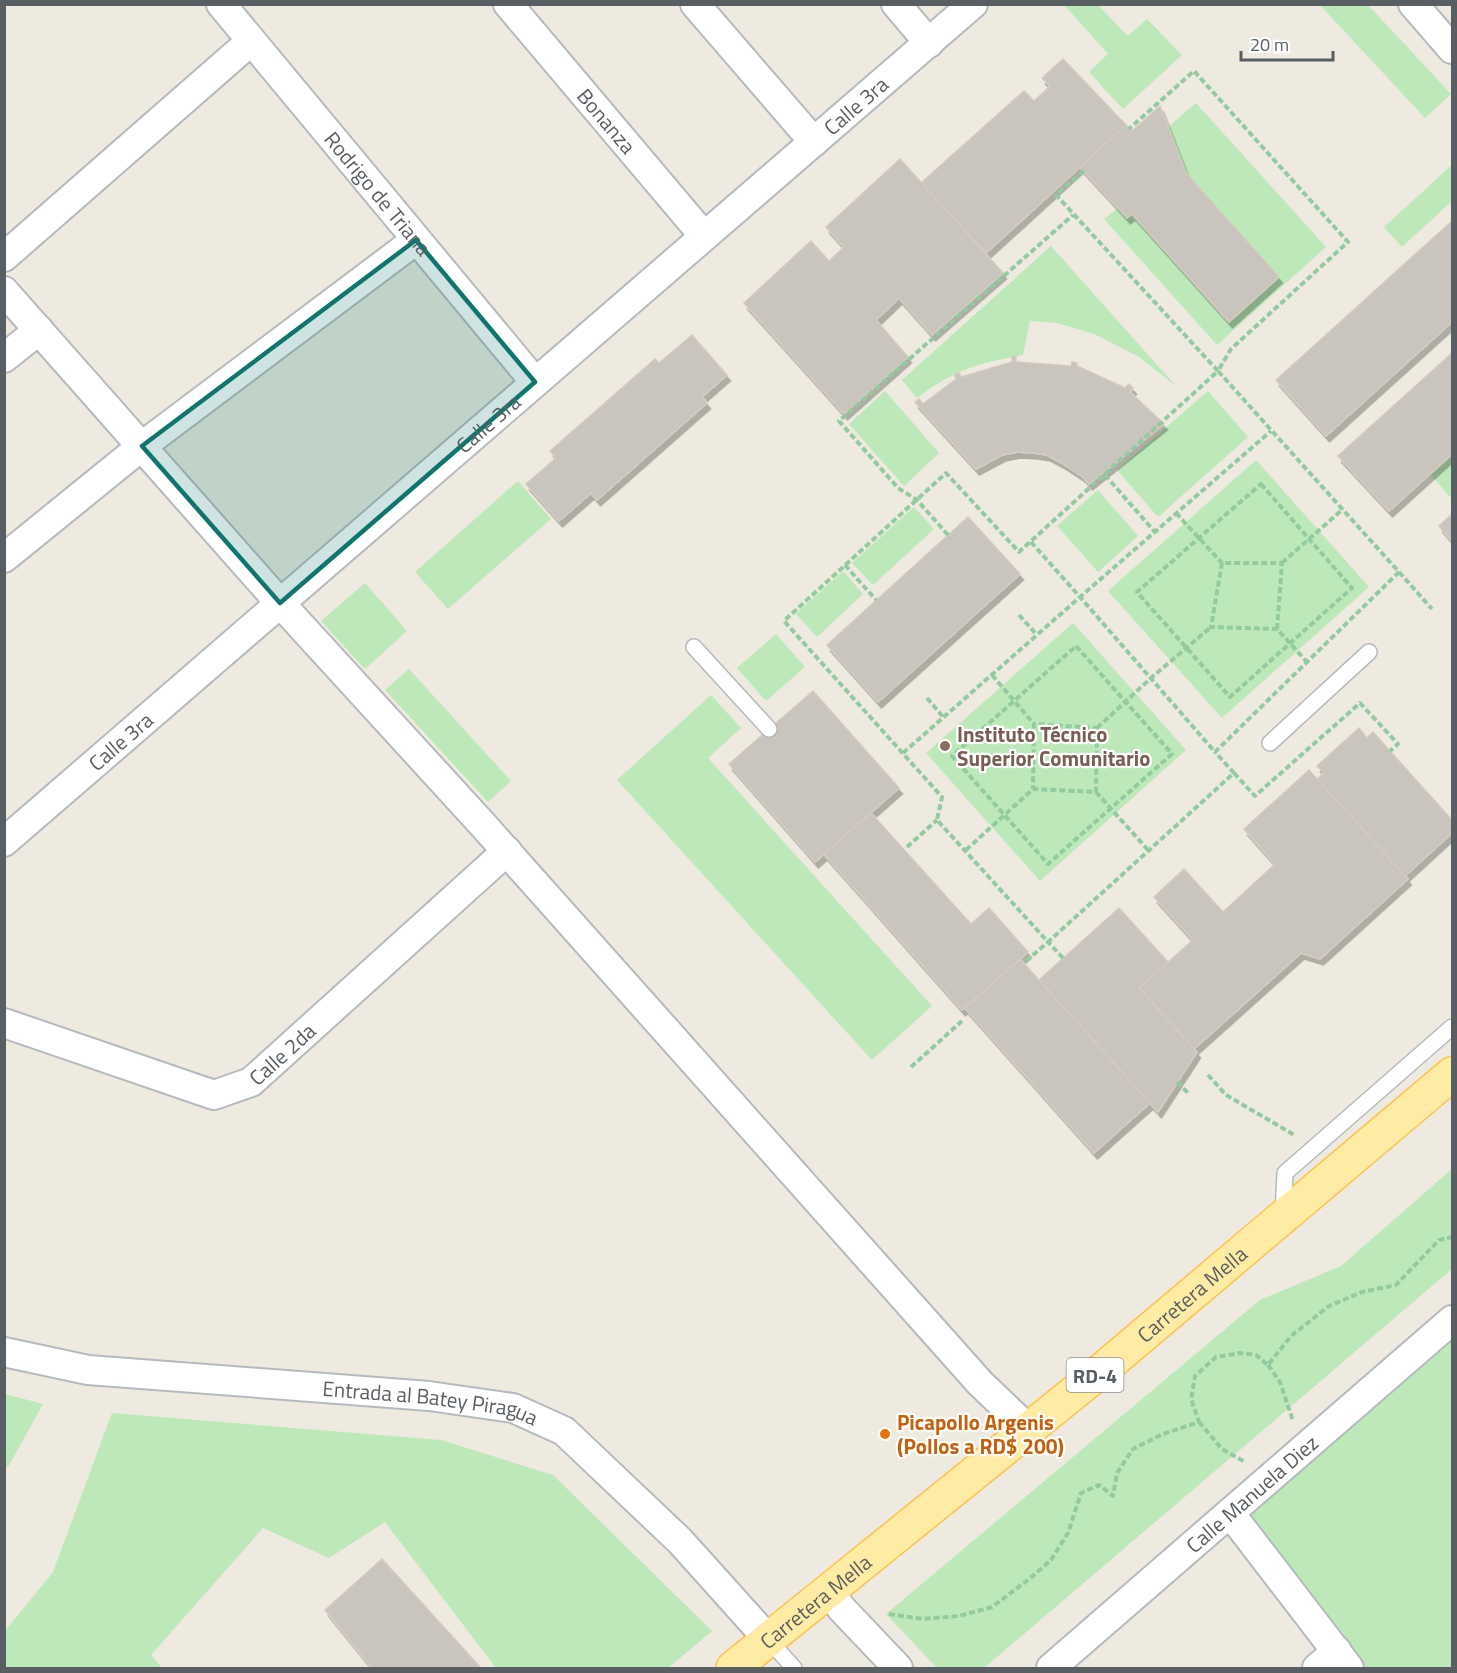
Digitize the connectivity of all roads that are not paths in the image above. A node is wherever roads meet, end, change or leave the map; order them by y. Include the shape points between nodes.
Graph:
1 (221, 4) edge
2 (508, 4) edge
3 (695, 4) edge
4 (896, 4) edge
5 (973, 4) edge
6 (1413, 4) edge
7 (251, 40) junction
8 (929, 43) junction
9 (1452, 49) edge
10 (814, 142) junction
11 (704, 236) junction
12 (416, 240) junction
13 (4, 257) edge
14 (4, 291) edge
15 (39, 330) junction
16 (4, 358) edge
17 (535, 382) junction
18 (142, 446) junction
19 (4, 558) edge
20 (280, 603) junction
21 (694, 647) dead end
22 (1369, 652) dead end
23 (769, 729) dead end
24 (1270, 743) dead end
25 (4, 842) edge
26 (507, 851) junction
27 (4, 1023) edge
28 (1452, 1027) edge
29 (1452, 1074) edge
30 (1282, 1218) junction
31 (1452, 1320) edge
32 (4, 1352) edge
33 (1029, 1430) junction
34 (1230, 1513) junction
35 (835, 1599) junction
36 (768, 1639) junction
37 (1334, 1663) edge
38 (733, 1668) edge
39 (794, 1668) edge
40 (898, 1668) edge
41 (1051, 1668) edge

1 - 7 street, Rodrigo de Triana
2 - 11 street, Bonanza
3 - 10 street
4 - 8 street
5 - 8 street, Calle 3ra
6 - 9 street
7 - 12 street, Rodrigo de Triana
7 - 13 street
8 - 10 street, Calle 3ra
10 - 11 street, Calle 3ra
11 - 17 street, Calle 3ra
12 - 17 street, Rodrigo de Triana
12 - 18 street
14 - 15 street
15 - 16 street
15 - 18 street
17 - 20 street, Calle 3ra
18 - 19 street
18 - 20 street
20 - 25 street, Calle 3ra
20 - 26 street
21 - 23 lane
22 - 24 lane
26 - 27 street, Calle 2da via 251,1082 214,1095
26 - 33 street via 980,1383
28 - 30 lane via 1285,1173
29 - 30 main road, Carretera Mella / RD-4
30 - 33 main road, Carretera Mella / RD-4
31 - 34 street, Calle Manuela Diez
32 - 36 street, Entrada al Batey Piragua via 88,1370 429,1396 513,1408 564,1431 680,1541
33 - 35 main road, Carretera Mella / RD-4
34 - 37 street
34 - 41 street, Calle Manuela Diez
35 - 36 main road, Carretera Mella / RD-4
35 - 40 street
36 - 38 main road, Carretera Mella / RD-4
36 - 39 lane

